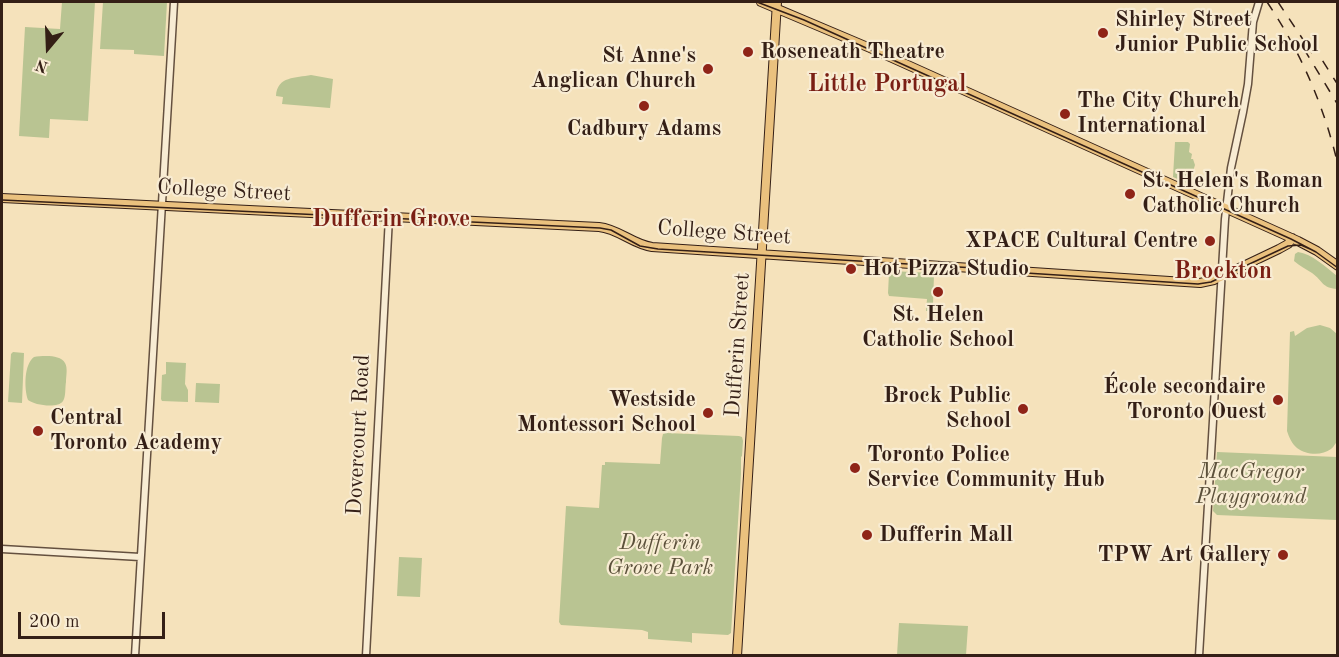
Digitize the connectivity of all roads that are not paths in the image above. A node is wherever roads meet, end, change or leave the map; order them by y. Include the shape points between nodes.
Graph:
1 (174, 2) edge
2 (761, 2) edge
3 (1259, 2) edge
4 (777, 5) edge
5 (2, 198) edge
6 (161, 206) junction
7 (1226, 209) junction
8 (389, 217) junction
9 (1292, 238) junction
10 (761, 254) junction
11 (1338, 266) edge
12 (1221, 277) junction
13 (2, 549) edge
14 (140, 557) junction
15 (135, 656) edge
16 (366, 656) edge
17 (736, 656) edge
18 (1199, 656) edge

1 - 6 street
2 - 4 main road
3 - 7 street
4 - 7 main road
4 - 10 main road, Dufferin Street
5 - 6 main road, College Street
6 - 8 main road, College Street
6 - 14 street
7 - 9 main road
7 - 12 street
8 - 10 main road, College Street via 607,228 648,247
8 - 16 street, Dovercourt Road
9 - 11 main road
9 - 12 main road, College Street via 1287,245
10 - 12 main road, College Street via 1200,283
10 - 17 main road, Dufferin Street
12 - 18 street
13 - 14 street
14 - 15 street

